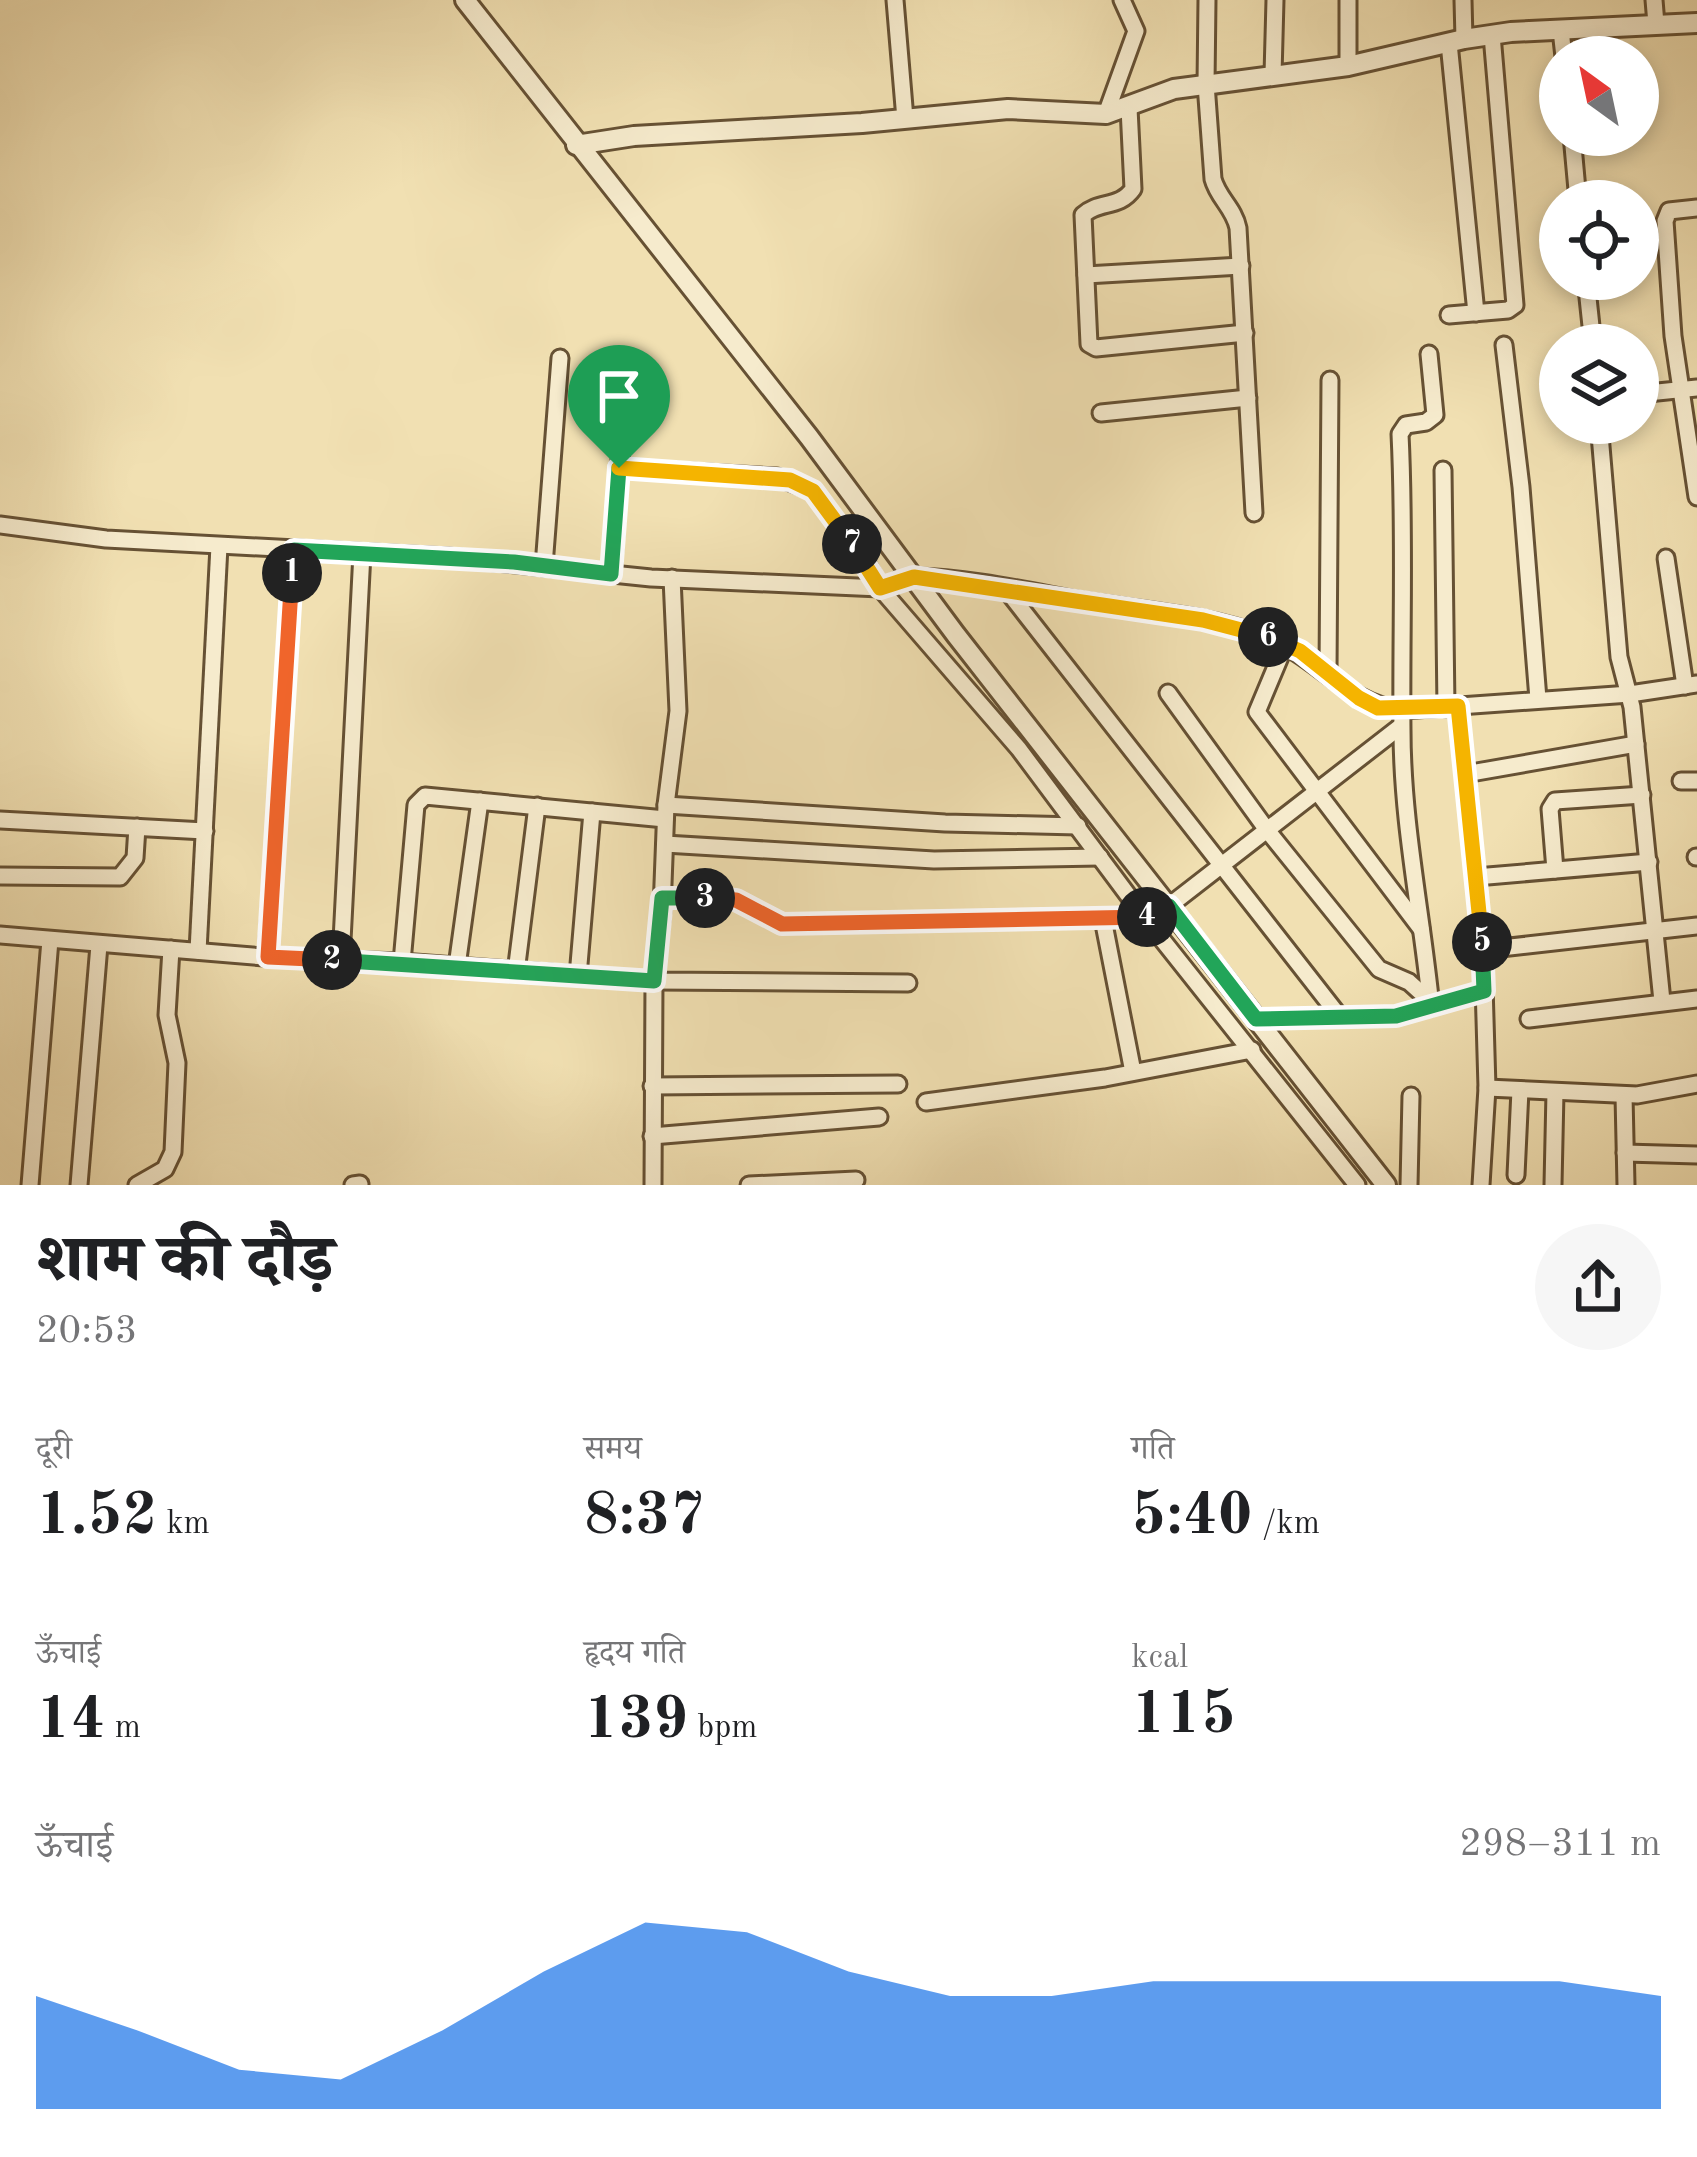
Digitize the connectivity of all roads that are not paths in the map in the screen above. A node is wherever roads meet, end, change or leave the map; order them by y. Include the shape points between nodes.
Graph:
1 (465, 0) edge
2 (895, 0) edge
3 (1121, 0) edge
4 (1207, 0) edge
5 (1275, 0) edge
6 (1348, 0) edge
7 (1463, 0) edge
8 (1654, 0) edge
9 (1697, 23) edge
10 (1656, 24) junction
11 (1561, 30) junction
12 (1492, 35) junction
13 (1562, 36) edge
14 (1456, 41) junction
15 (1348, 66) junction
16 (1273, 75) junction
17 (1206, 84) junction
18 (1129, 108) junction
19 (1106, 114) junction
20 (904, 119) junction
21 (577, 145) junction
22 (1697, 208) edge
23 (1241, 266) junction
24 (1086, 275) junction
25 (1476, 313) junction
26 (1449, 315) dead end
27 (1246, 333) junction
28 (1504, 345) dead end
29 (1430, 354) dead end
30 (560, 358) dead end
31 (627, 362) dead end
32 (1330, 380) dead end
33 (1689, 389) edge
34 (1659, 392) edge
35 (1248, 398) junction
36 (1101, 413) dead end
37 (1601, 444) edge
38 (619, 468) junction
39 (1443, 470) dead end
40 (1697, 496) edge
41 (1254, 513) dead end
42 (0, 525) edge
43 (219, 546) junction
44 (294, 550) junction
45 (362, 553) junction
46 (1666, 558) dead end
47 (544, 566) junction
48 (611, 574) junction
49 (672, 578) junction
50 (897, 582) junction
51 (1005, 588) junction
52 (1285, 645) junction
53 (1328, 672) junction
54 (1691, 685) edge
55 (1168, 693) dead end
56 (1630, 694) junction
57 (1538, 698) junction
58 (1452, 707) junction
59 (1402, 718) junction
60 (1636, 744) junction
61 (1465, 774) junction
62 (1316, 792) junction
63 (1642, 795) junction
64 (480, 801) junction
65 (536, 806) junction
66 (592, 812) junction
67 (666, 812) junction
68 (0, 820) edge
69 (1078, 826) junction
70 (137, 827) junction
71 (1268, 830) junction
72 (205, 831) junction
73 (664, 844) junction
74 (1100, 857) junction
75 (1649, 862) junction
76 (1221, 866) junction
77 (1556, 870) junction
78 (0, 876) edge
79 (1476, 877) junction
80 (662, 898) junction
81 (1156, 913) junction
82 (1103, 919) junction
83 (1697, 926) edge
84 (1656, 928) junction
85 (1422, 930) junction
86 (0, 935) edge
87 (50, 940) junction
88 (99, 945) junction
89 (171, 949) junction
90 (1483, 950) junction
91 (198, 951) junction
92 (268, 957) junction
93 (341, 960) junction
94 (402, 962) junction
95 (458, 966) junction
96 (517, 972) junction
97 (578, 976) junction
98 (654, 981) junction
99 (908, 983) dead end
100 (1484, 991) junction
101 (1697, 999) edge
102 (1662, 1001) junction
103 (1430, 1004) junction
104 (1340, 1017) junction
105 (1256, 1019) junction
106 (1529, 1019) dead end
107 (1252, 1049) junction
108 (1133, 1072) junction
109 (898, 1084) dead end
110 (1697, 1084) edge
111 (652, 1086) junction
112 (1487, 1088) junction
113 (1520, 1090) junction
114 (1555, 1092) junction
115 (1411, 1096) dead end
116 (1624, 1096) junction
117 (926, 1102) dead end
118 (879, 1117) dead end
119 (652, 1136) junction
120 (1625, 1153) junction
121 (1697, 1155) edge
122 (1516, 1175) dead end
123 (856, 1180) dead end
124 (30, 1185) edge
125 (79, 1185) edge
126 (137, 1185) edge
127 (653, 1185) edge
128 (749, 1185) edge
129 (1357, 1185) edge
130 (1386, 1185) edge
131 (1409, 1185) edge
132 (1480, 1185) edge
133 (1553, 1185) edge
134 (1626, 1185) edge

1 - 21 street
2 - 20 street
3 - 19 street via 1136,31
4 - 17 street
5 - 16 street
6 - 15 street
7 - 14 street
8 - 10 street
9 - 10 street
10 - 11 street
11 - 12 street
11 - 13 street
12 - 14 street
12 - 25 street via 1515,302
14 - 15 street
14 - 25 street
15 - 16 street
16 - 17 street
17 - 18 street
17 - 23 street via 1216,190 1235,215
18 - 19 street
18 - 24 street via 1133,189 1122,202 1084,215
19 - 20 street via 1008,109
20 - 21 street
21 - 50 street via 809,437
22 - 33 street via 1669,212 1665,221 1669,299
23 - 24 street
23 - 27 street
24 - 27 street via 1092,347
25 - 26 street
27 - 35 street
28 - 57 street
29 - 59 street via 1435,415 1400,434
30 - 47 street
31 - 38 street
32 - 53 street
33 - 34 street
33 - 40 street
35 - 36 street
35 - 41 street
37 - 56 street via 1619,657
38 - 48 street
38 - 50 street via 777,477 804,486
39 - 58 street
42 - 43 street
43 - 44 street
43 - 72 street
44 - 45 street
44 - 92 street
45 - 47 street
45 - 93 street
46 - 54 street
47 - 48 street
48 - 49 street
49 - 50 street
49 - 67 street via 678,711
50 - 51 street
50 - 69 street
50 - 81 street via 999,691
51 - 52 street via 1203,620
51 - 76 street
52 - 53 street
52 - 62 street via 1257,712
53 - 59 street
54 - 56 street
55 - 71 street
56 - 57 street
56 - 60 street
57 - 58 street
58 - 59 street
58 - 61 street
59 - 62 street
59 - 85 street
60 - 61 street
60 - 63 street
61 - 79 street
62 - 71 street
62 - 85 street
63 - 75 street
63 - 77 street via 1555,800
64 - 65 street
64 - 94 street via 425,796 416,805
64 - 95 street
65 - 66 street
65 - 96 street
66 - 67 street
66 - 97 street
67 - 69 street
67 - 73 street
68 - 70 street
69 - 74 street
70 - 72 street
70 - 78 street via 134,858 120,878
71 - 76 street
71 - 103 street via 1378,969 1409,982
72 - 91 street
73 - 74 street via 934,860
73 - 80 street
74 - 81 street
75 - 77 street
75 - 84 street
76 - 81 street
76 - 104 street
77 - 79 street
79 - 90 street
80 - 82 street via 736,900 782,924
80 - 98 street
81 - 82 street
81 - 105 street
81 - 107 street
82 - 108 street
83 - 84 street
84 - 90 street
84 - 102 street
85 - 103 street
86 - 87 street
87 - 88 street
87 - 124 street
88 - 89 street
88 - 125 street
89 - 91 street
89 - 126 street via 173,1152 165,1169
90 - 100 street
91 - 92 street
92 - 93 street
93 - 94 street
94 - 95 street
95 - 96 street
96 - 97 street
97 - 98 street
98 - 99 street
98 - 111 street
100 - 103 street
100 - 112 street
101 - 102 street
102 - 106 street
103 - 104 street via 1396,1016
104 - 105 street
105 - 130 street
107 - 108 street
107 - 129 street
108 - 117 street
109 - 111 street
110 - 116 street
111 - 119 street
112 - 113 street
112 - 132 street
113 - 114 street
113 - 122 street
114 - 116 street
114 - 133 street
115 - 131 street
116 - 120 street
118 - 119 street
119 - 127 street
120 - 121 street
120 - 134 street
123 - 128 street

